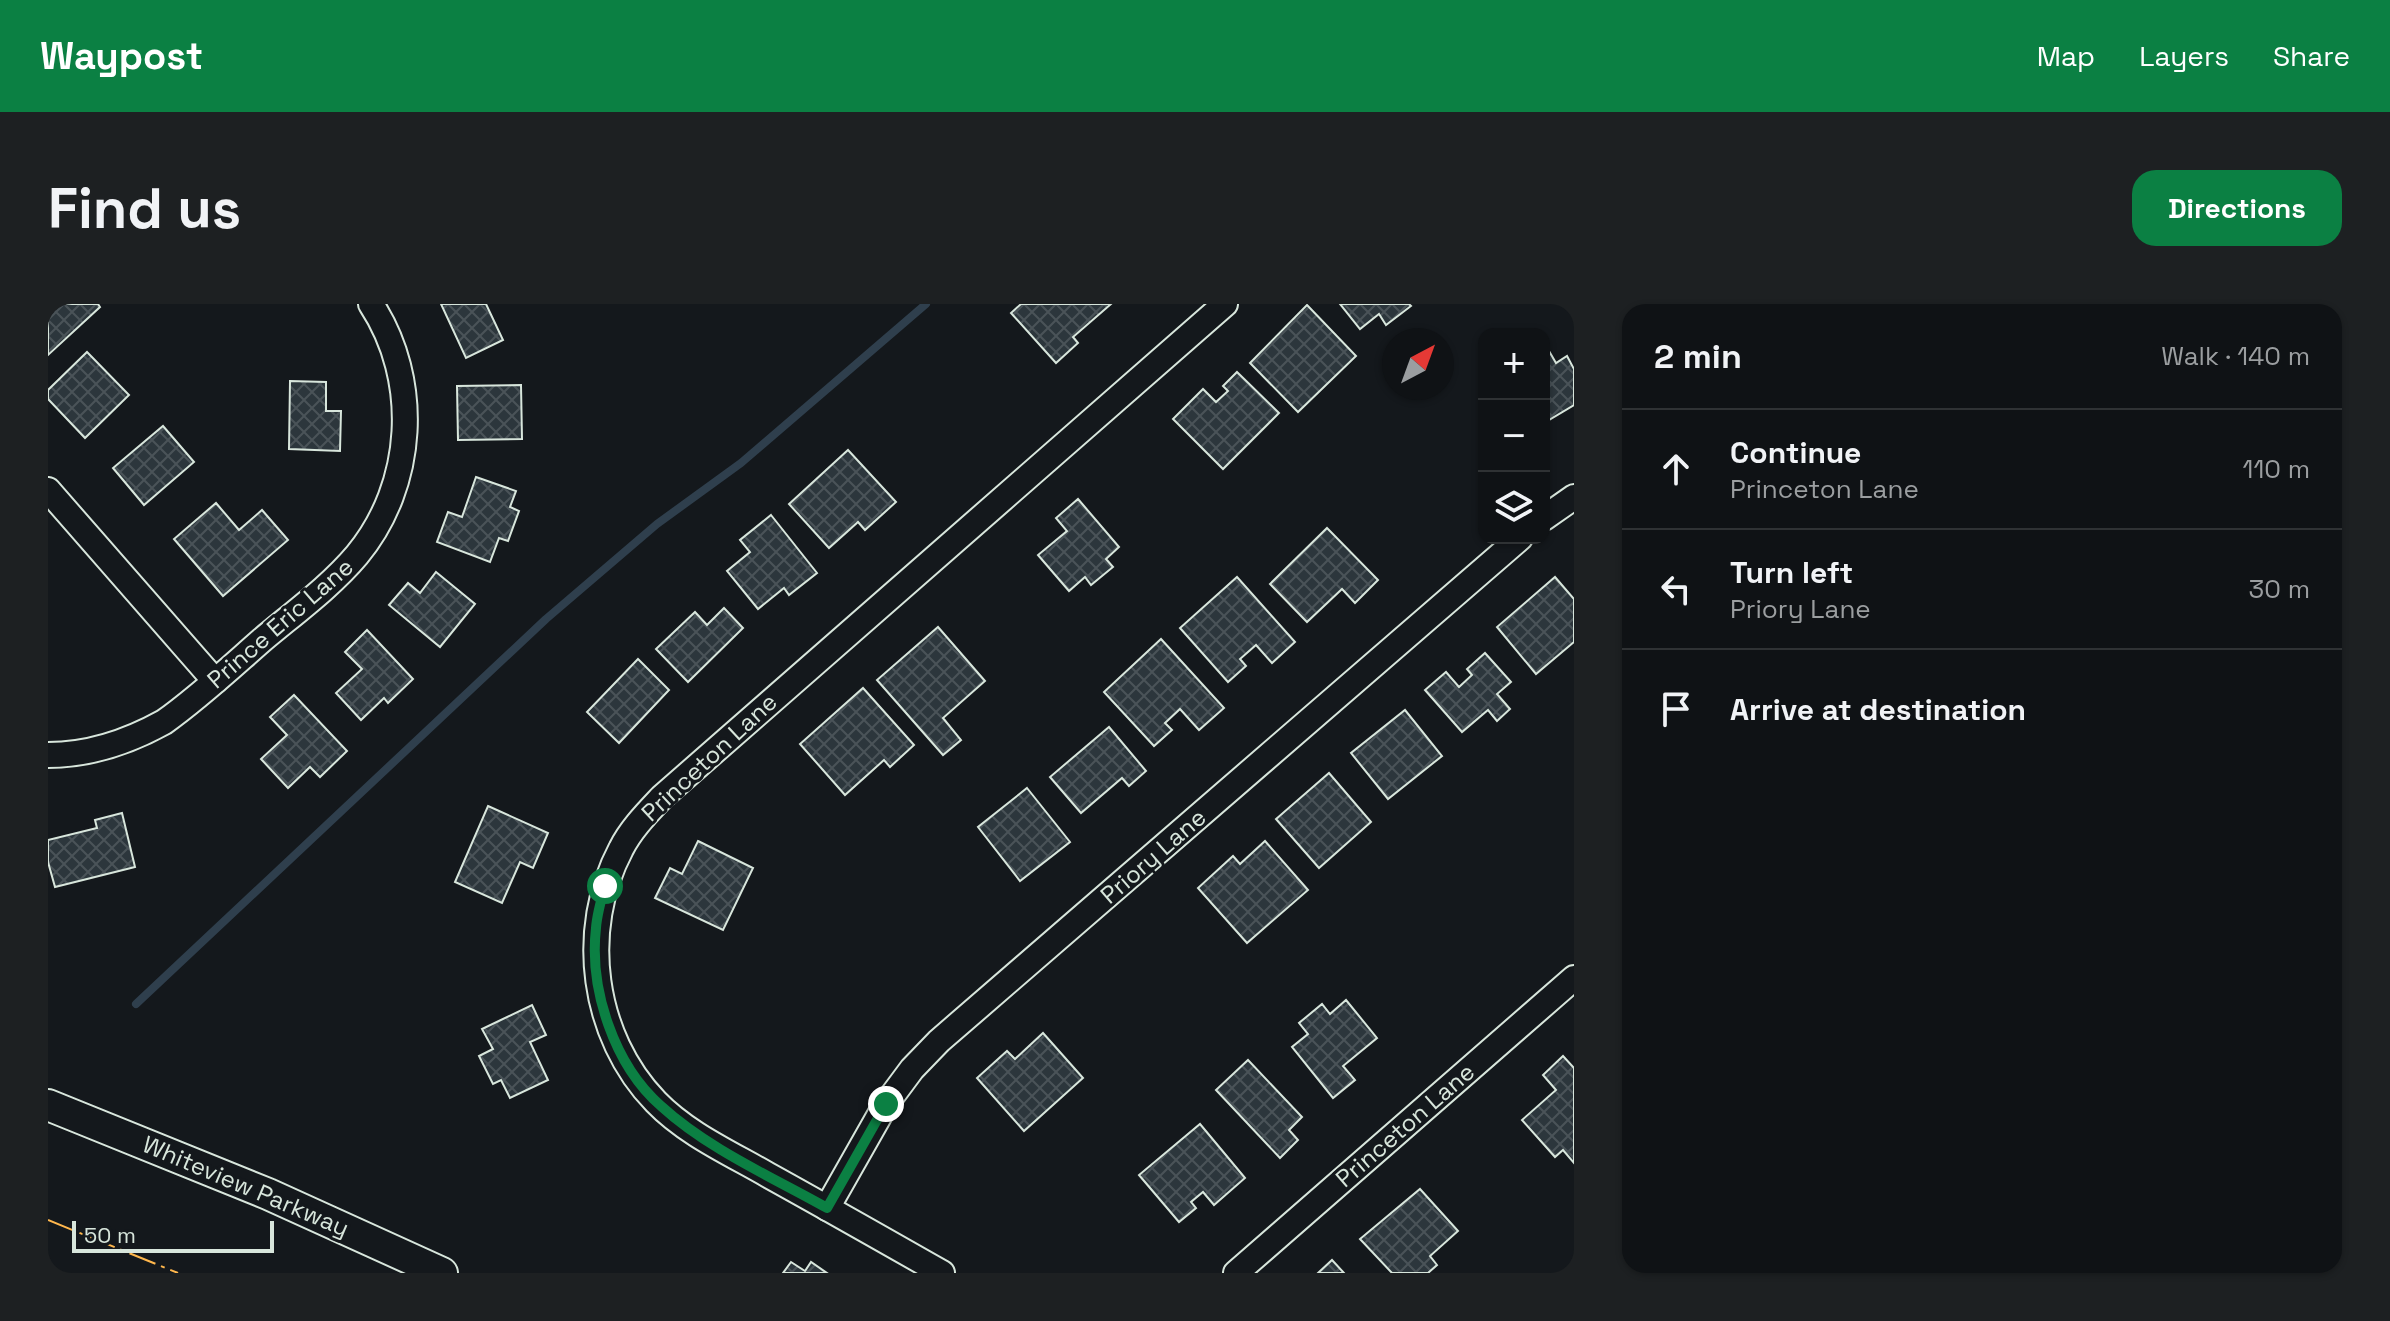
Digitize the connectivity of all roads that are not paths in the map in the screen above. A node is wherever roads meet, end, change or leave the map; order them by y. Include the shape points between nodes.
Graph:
1 (371, 304) edge
2 (1225, 304) edge
3 (48, 490) edge
4 (1574, 497) edge
5 (1550, 514) edge
6 (1513, 544) edge
7 (215, 681) junction
8 (48, 755) edge
9 (1574, 978) edge
10 (48, 1105) edge
11 (827, 1208) junction
12 (442, 1273) edge
13 (942, 1273) edge
14 (1236, 1273) edge

1 - 7 street, Prince Eric Lane via 397,362 405,403 402,461 390,499 370,538 338,576
2 - 11 street, Princeton Lane via 711,752 646,814 612,867 596,928 596,972 615,1039 634,1074 657,1103 688,1128
3 - 7 street
4 - 5 street
6 - 11 street, Priory Lane via 939,1041 886,1104
7 - 8 street, Prince Eric Lane via 177,713 133,738 93,751
9 - 14 street, Princeton Lane
10 - 12 street, Whiteview Parkway via 268,1194
11 - 13 street, Princeton Lane

